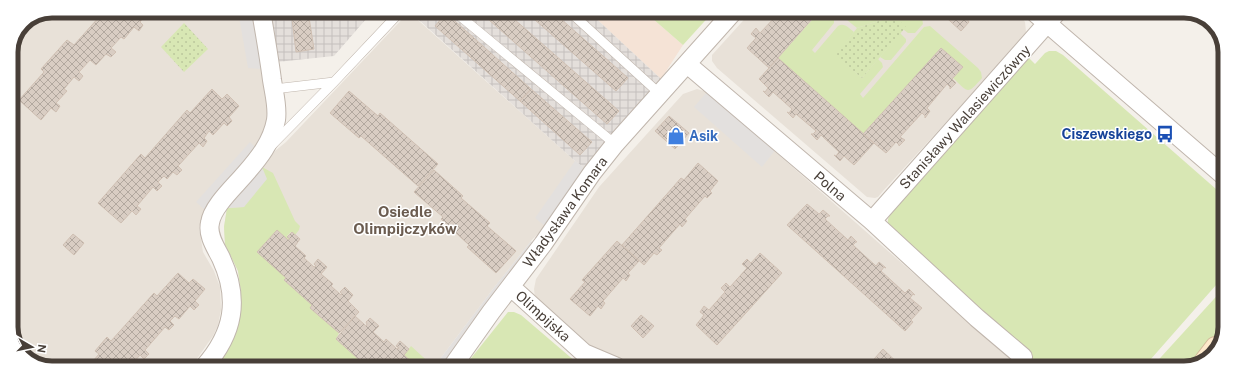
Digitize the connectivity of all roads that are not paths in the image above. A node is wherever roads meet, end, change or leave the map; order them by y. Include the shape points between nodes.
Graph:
1 (262, 18) edge
2 (394, 18) edge
3 (462, 18) edge
4 (577, 18) edge
5 (728, 18) edge
6 (1044, 18) edge
7 (1048, 18) edge
8 (687, 64) junction
9 (334, 82) junction
10 (274, 90) junction
11 (660, 94) junction
12 (615, 144) junction
13 (262, 153) junction
14 (1218, 171) edge
15 (872, 221) junction
16 (510, 287) junction
17 (1023, 357) dead end
18 (209, 361) edge
19 (456, 361) edge
20 (603, 361) edge

1 - 10 street
2 - 9 lane
3 - 12 lane
4 - 11 lane
5 - 8 street
6 - 15 street, Stanisławy Walasiewiczówny
7 - 14 street
8 - 11 street, Władysława Komara
8 - 15 street, Polna
9 - 10 lane
9 - 13 lane
10 - 13 street via 276,119
11 - 12 street, Władysława Komara
12 - 16 street, Władysława Komara
13 - 18 street via 223,201 209,224 209,232 229,280 231,305 225,338
15 - 17 street, Polna
16 - 19 street, Władysława Komara
16 - 20 street, Olimpijska via 584,353

